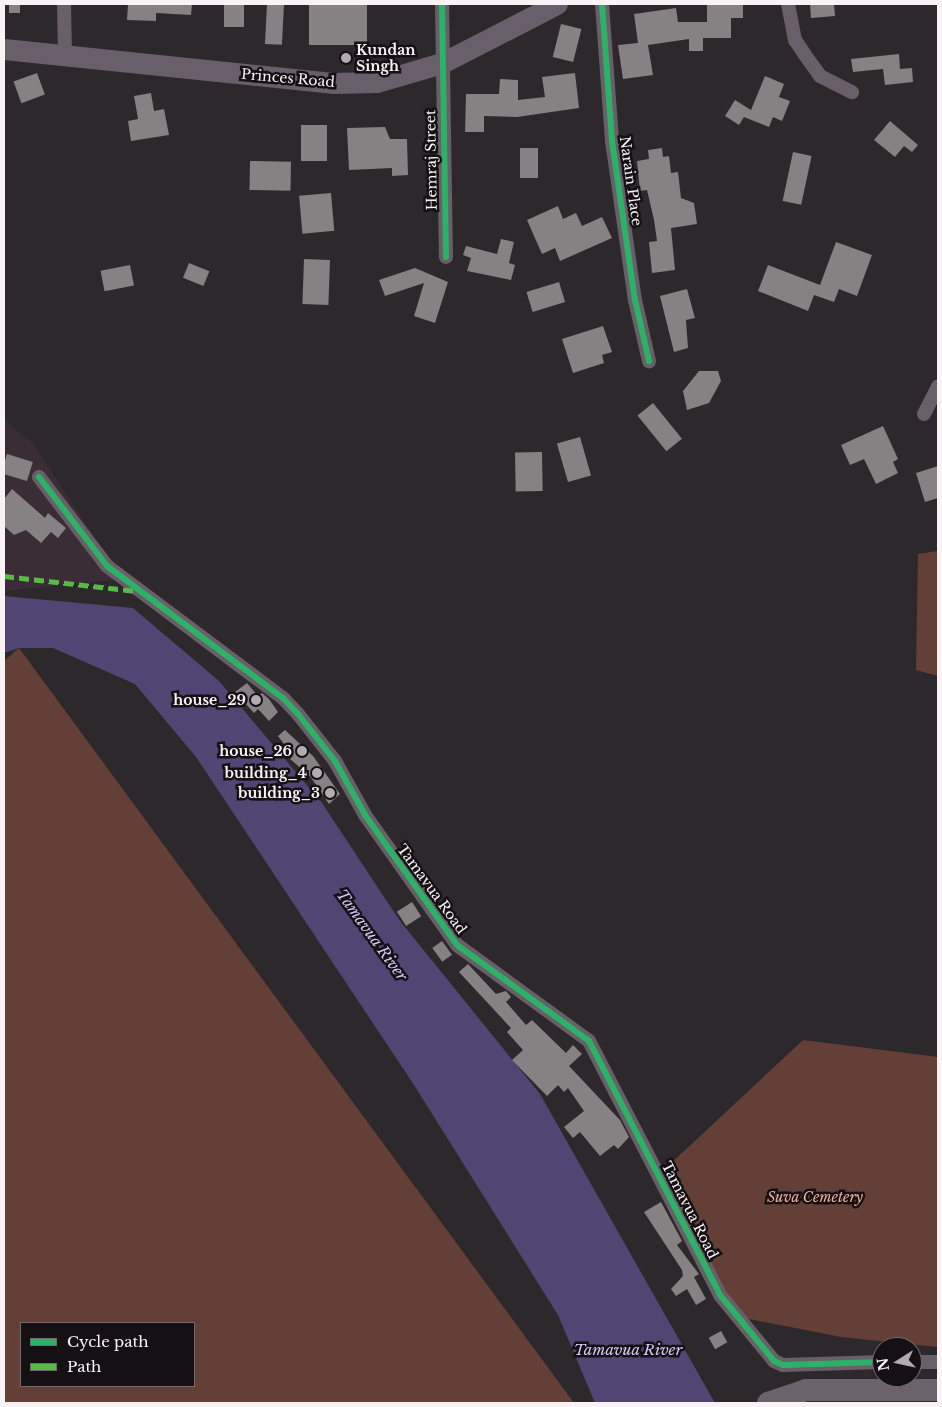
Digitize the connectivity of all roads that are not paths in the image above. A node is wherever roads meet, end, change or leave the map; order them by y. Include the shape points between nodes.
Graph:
1 (64, 4) edge
2 (442, 4) edge
3 (557, 4) edge
4 (602, 4) edge
5 (788, 4) edge
6 (4, 49) edge
7 (64, 56) junction
8 (442, 63) junction
9 (852, 92) dead end
10 (446, 257) dead end
11 (650, 361) dead end
12 (938, 386) edge
13 (924, 414) dead end
14 (39, 477) dead end
15 (872, 1362) edge
16 (922, 1362) edge
17 (938, 1362) edge
18 (938, 1390) edge
19 (768, 1403) edge

1 - 7 street
2 - 8 street, Hemraj Street
3 - 8 main road, Princes Road
4 - 11 street, Narain Place via 612,141 636,300
5 - 9 street via 795,40 820,76
6 - 7 main road, Princes Road
7 - 8 main road, Princes Road via 332,84 384,81
8 - 10 street, Hemraj Street
12 - 13 street
14 - 15 street, Tamavua Road via 108,566 275,692 298,714 336,760 365,815 456,945 589,1041 720,1295 774,1361 783,1365
16 - 17 street
18 - 19 highway via 806,1390

